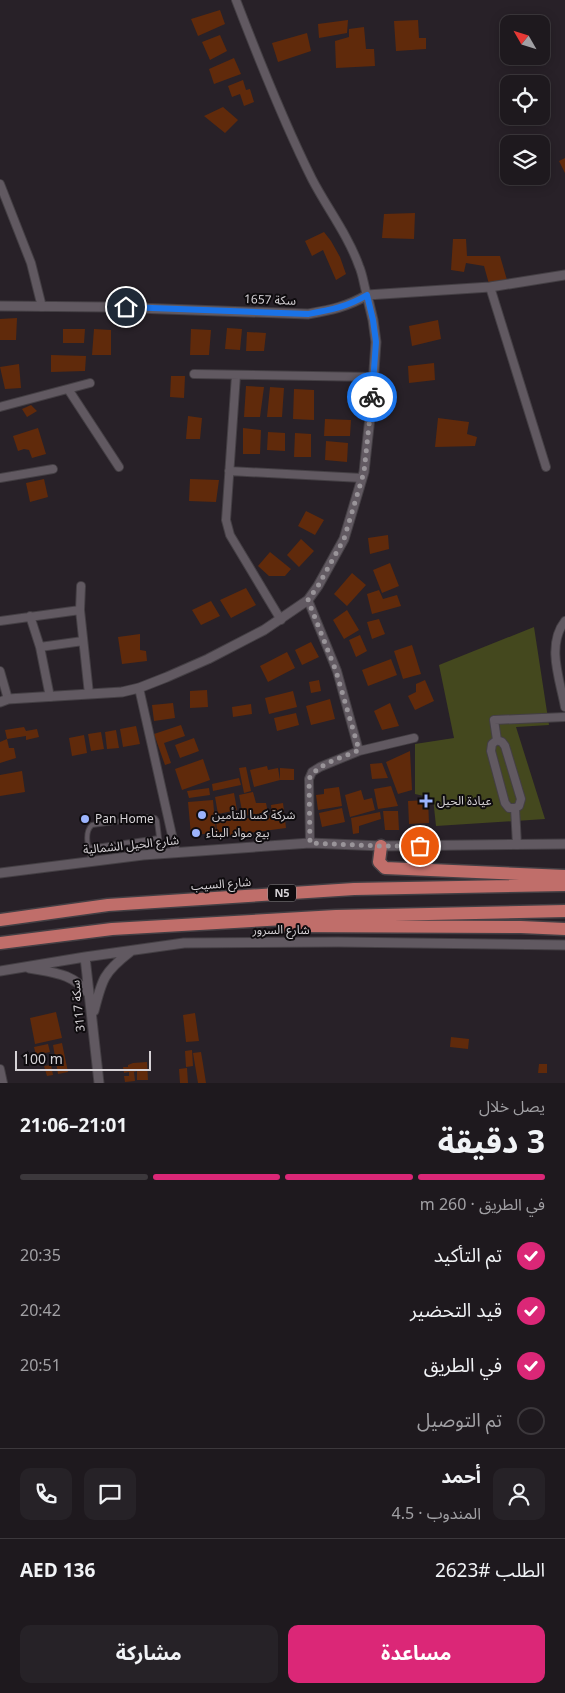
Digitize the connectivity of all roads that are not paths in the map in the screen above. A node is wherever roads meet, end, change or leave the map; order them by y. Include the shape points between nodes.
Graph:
1 (236, 0) edge
2 (0, 184) edge
3 (565, 276) edge
4 (490, 287) junction
5 (367, 295) junction
6 (0, 306) edge
7 (42, 307) junction
8 (194, 374) dead end
9 (236, 375) junction
10 (374, 377) junction
11 (90, 383) dead end
12 (68, 390) junction
13 (0, 407) edge
14 (119, 467) dead end
15 (546, 467) dead end
16 (53, 469) dead end
17 (229, 471) junction
18 (0, 478) edge
19 (362, 478) junction
20 (81, 586) dead end
21 (308, 600) junction
22 (80, 610) junction
23 (30, 616) junction
24 (281, 620) junction
25 (0, 621) edge
26 (565, 621) edge
27 (83, 641) junction
28 (40, 647) junction
29 (0, 671) edge
30 (139, 688) junction
31 (89, 694) junction
32 (50, 697) junction
33 (4, 701) edge
34 (565, 707) edge
35 (565, 717) edge
36 (414, 738) dead end
37 (498, 740) junction
38 (359, 750) junction
39 (515, 808) junction
40 (159, 838) junction
41 (310, 843) junction
42 (517, 844) junction
43 (565, 844) edge
44 (381, 846) junction
45 (89, 848) junction
46 (176, 853) junction
47 (161, 854) junction
48 (91, 862) junction
49 (0, 873) edge
50 (565, 876) edge
51 (565, 885) edge
52 (565, 911) edge
53 (0, 920) edge
54 (220, 922) junction
55 (565, 929) edge
56 (0, 943) edge
57 (565, 944) edge
58 (132, 950) junction
59 (85, 956) junction
60 (24, 967) junction
61 (0, 971) edge
62 (90, 994) junction
63 (92, 1018) junction
64 (0, 1069) edge
65 (3, 1083) edge
66 (99, 1083) edge

1 - 5 street via 296,146 360,266
2 - 7 street via 31,263
3 - 4 street, سكة 1657
4 - 5 street, سكة 1657
4 - 15 street
5 - 7 street, سكة 1657 via 337,309 308,314
5 - 10 street via 376,342
6 - 7 street, سكة 1657
8 - 9 street
9 - 10 street
9 - 17 street
10 - 19 street
11 - 12 street
12 - 13 street
12 - 14 street
16 - 18 street
17 - 19 street
17 - 24 street via 226,520 230,535
19 - 21 street via 344,539
20 - 22 street
21 - 24 street
21 - 38 street via 336,671
22 - 23 street
22 - 27 street
23 - 25 street
23 - 28 street
24 - 30 street via 208,659
26 - 34 street via 557,634 554,649
27 - 28 street
27 - 31 street
28 - 32 street
29 - 33 street
30 - 31 street
30 - 46 street
31 - 32 street
32 - 33 street
35 - 37 street via 494,720
36 - 38 street
37 - 39 street via 505,746 521,799
37 - 39 street via 492,744 491,751 505,804
38 - 41 street via 312,772 309,779
39 - 42 street
40 - 45 lane
40 - 45 lane via 155,818 140,818 92,825 87,833
40 - 47 lane
41 - 44 street, شارع الحيل الشمالية
41 - 46 street, شارع الحيل الشمالية
42 - 43 street, شارع الحيل الشمالية
42 - 44 street, شارع الحيل الشمالية
44 - 50 highway via 379,862 385,868
45 - 48 lane
46 - 47 street, شارع الحيل الشمالية
47 - 48 street, شارع الحيل الشمالية
48 - 49 street, شارع الحيل الشمالية
51 - 53 highway, شارع السيب / N5 via 354,888 108,905
52 - 54 highway, N5
54 - 55 highway via 233,926
54 - 56 highway, N5 via 112,929
57 - 58 street, شارع السرور via 184,943
58 - 59 street, شارع السرور
58 - 63 street via 112,966 104,979
59 - 60 street, شارع السرور
59 - 62 street, سكة 3117
60 - 61 street, شارع السرور
60 - 62 street via 73,978
62 - 63 street, سكة 3117
63 - 66 street, سكة 3117
64 - 65 street

